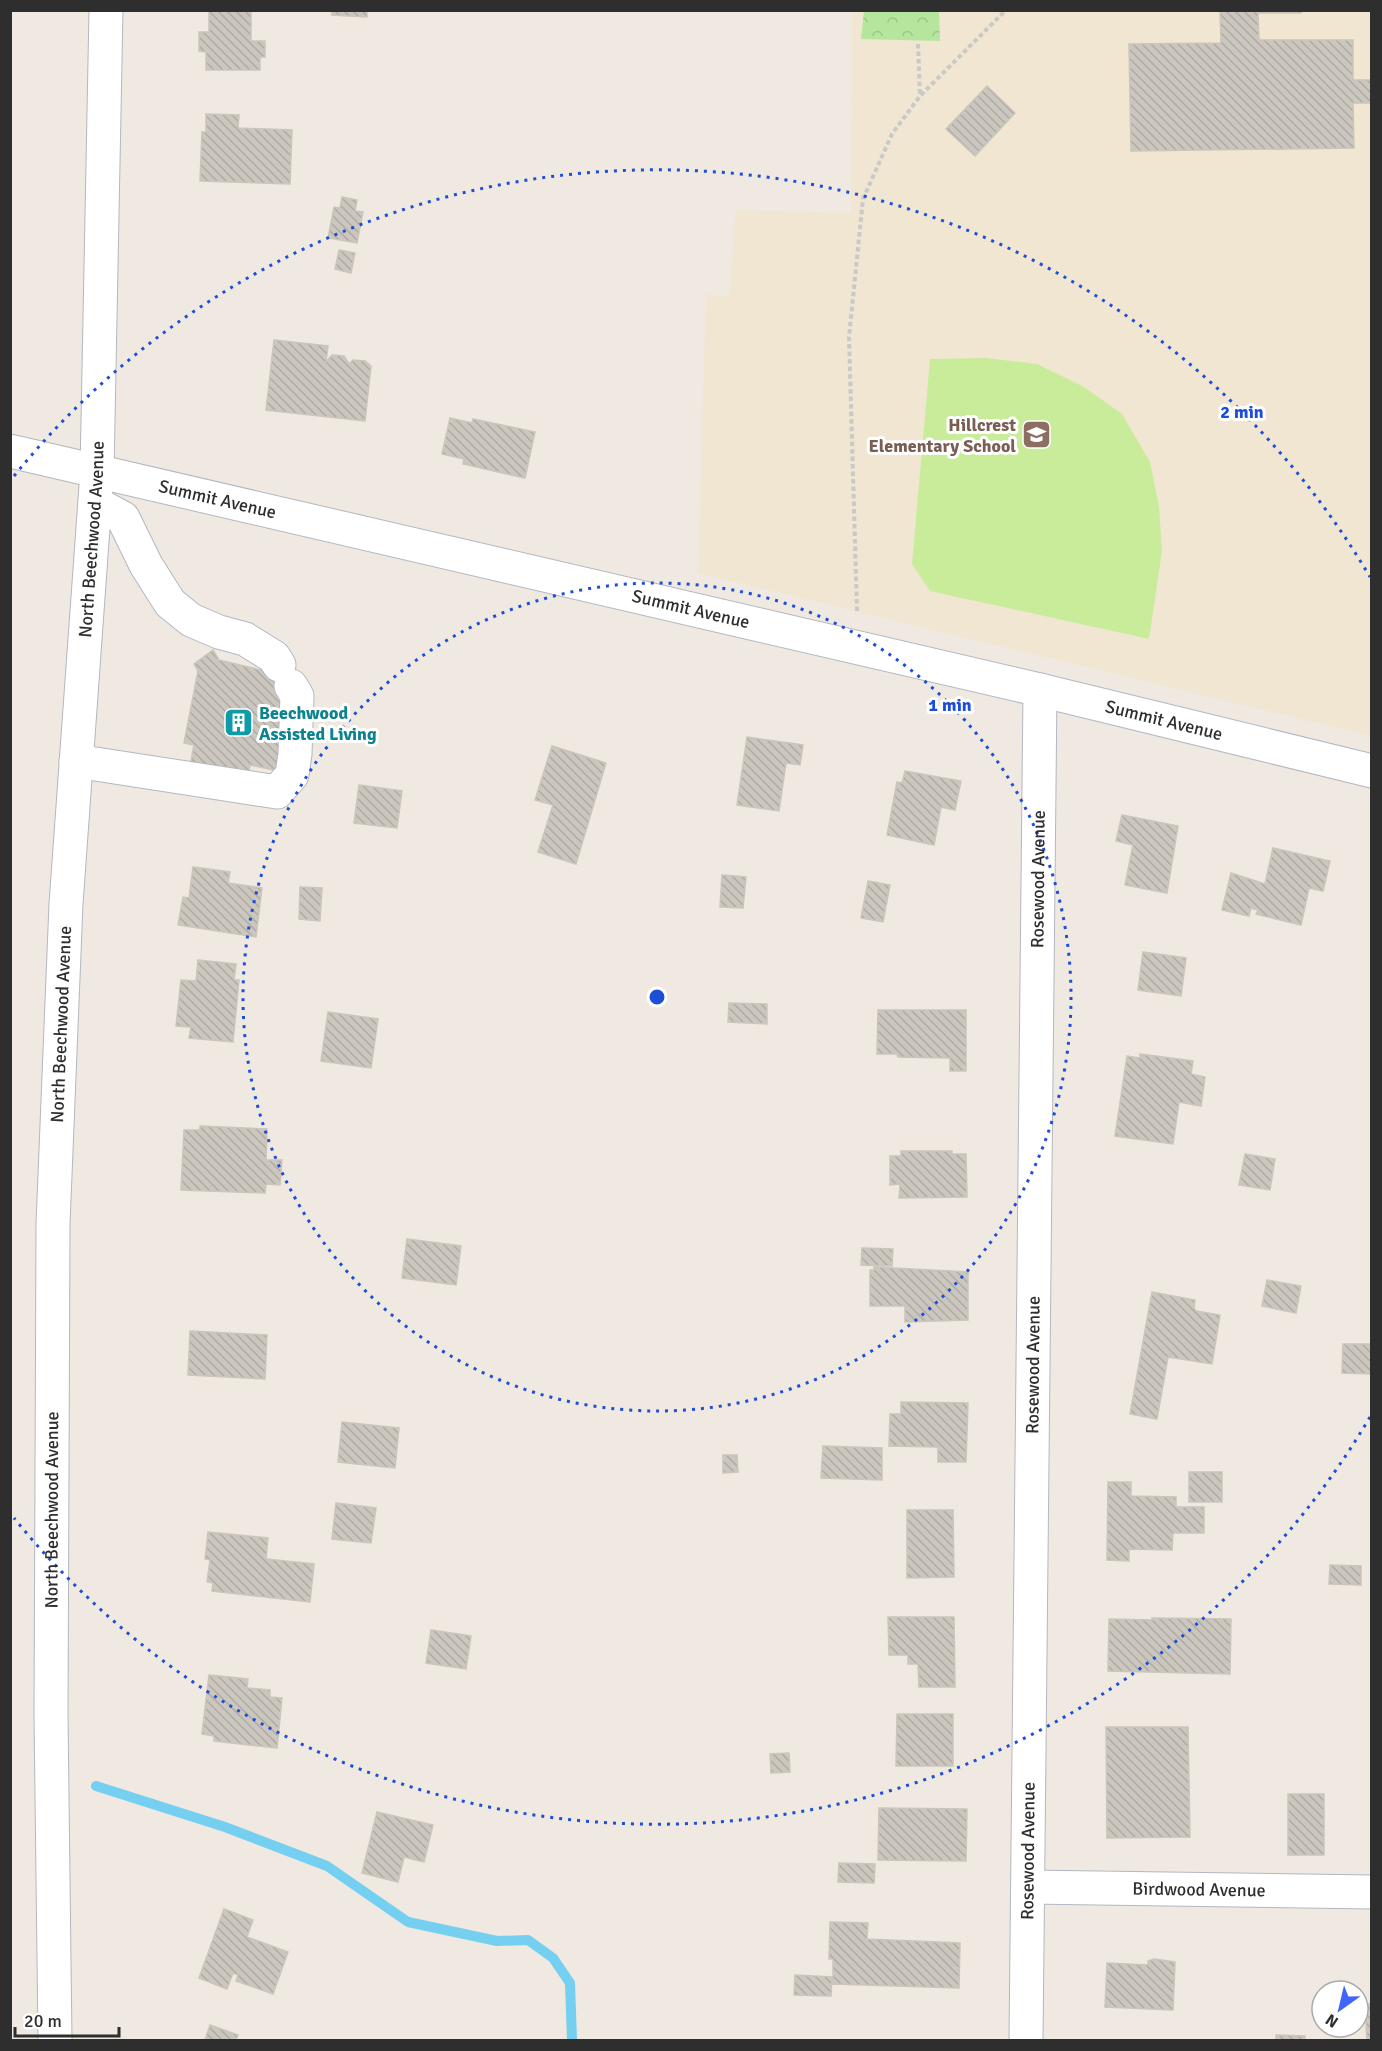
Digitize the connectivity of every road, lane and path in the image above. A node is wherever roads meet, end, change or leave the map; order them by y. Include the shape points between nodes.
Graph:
1 (106, 10) edge
2 (1006, 10) edge
3 (918, 44) dead end
4 (920, 96) junction
5 (10, 452) edge
6 (96, 488) junction
7 (857, 612) dead end
8 (1040, 690) junction
9 (76, 761) junction
10 (1371, 771) edge
11 (1028, 1887) junction
12 (1371, 1892) edge
13 (55, 2040) edge
14 (1026, 2040) edge

1 - 6 street, North Beechwood Avenue
2 - 4 path
3 - 4 path
4 - 7 path via 892,134 864,199 849,337
5 - 6 street, Summit Avenue
6 - 8 street, Summit Avenue
6 - 9 street, North Beechwood Avenue
6 - 9 street via 123,518 170,603 191,620 245,639 274,657 297,696 293,764 292,775 277,792
8 - 10 street, Summit Avenue
8 - 11 street, Rosewood Avenue
9 - 13 street, North Beechwood Avenue via 53,1224 51,1715
11 - 12 street, Birdwood Avenue
11 - 14 street, Rosewood Avenue

